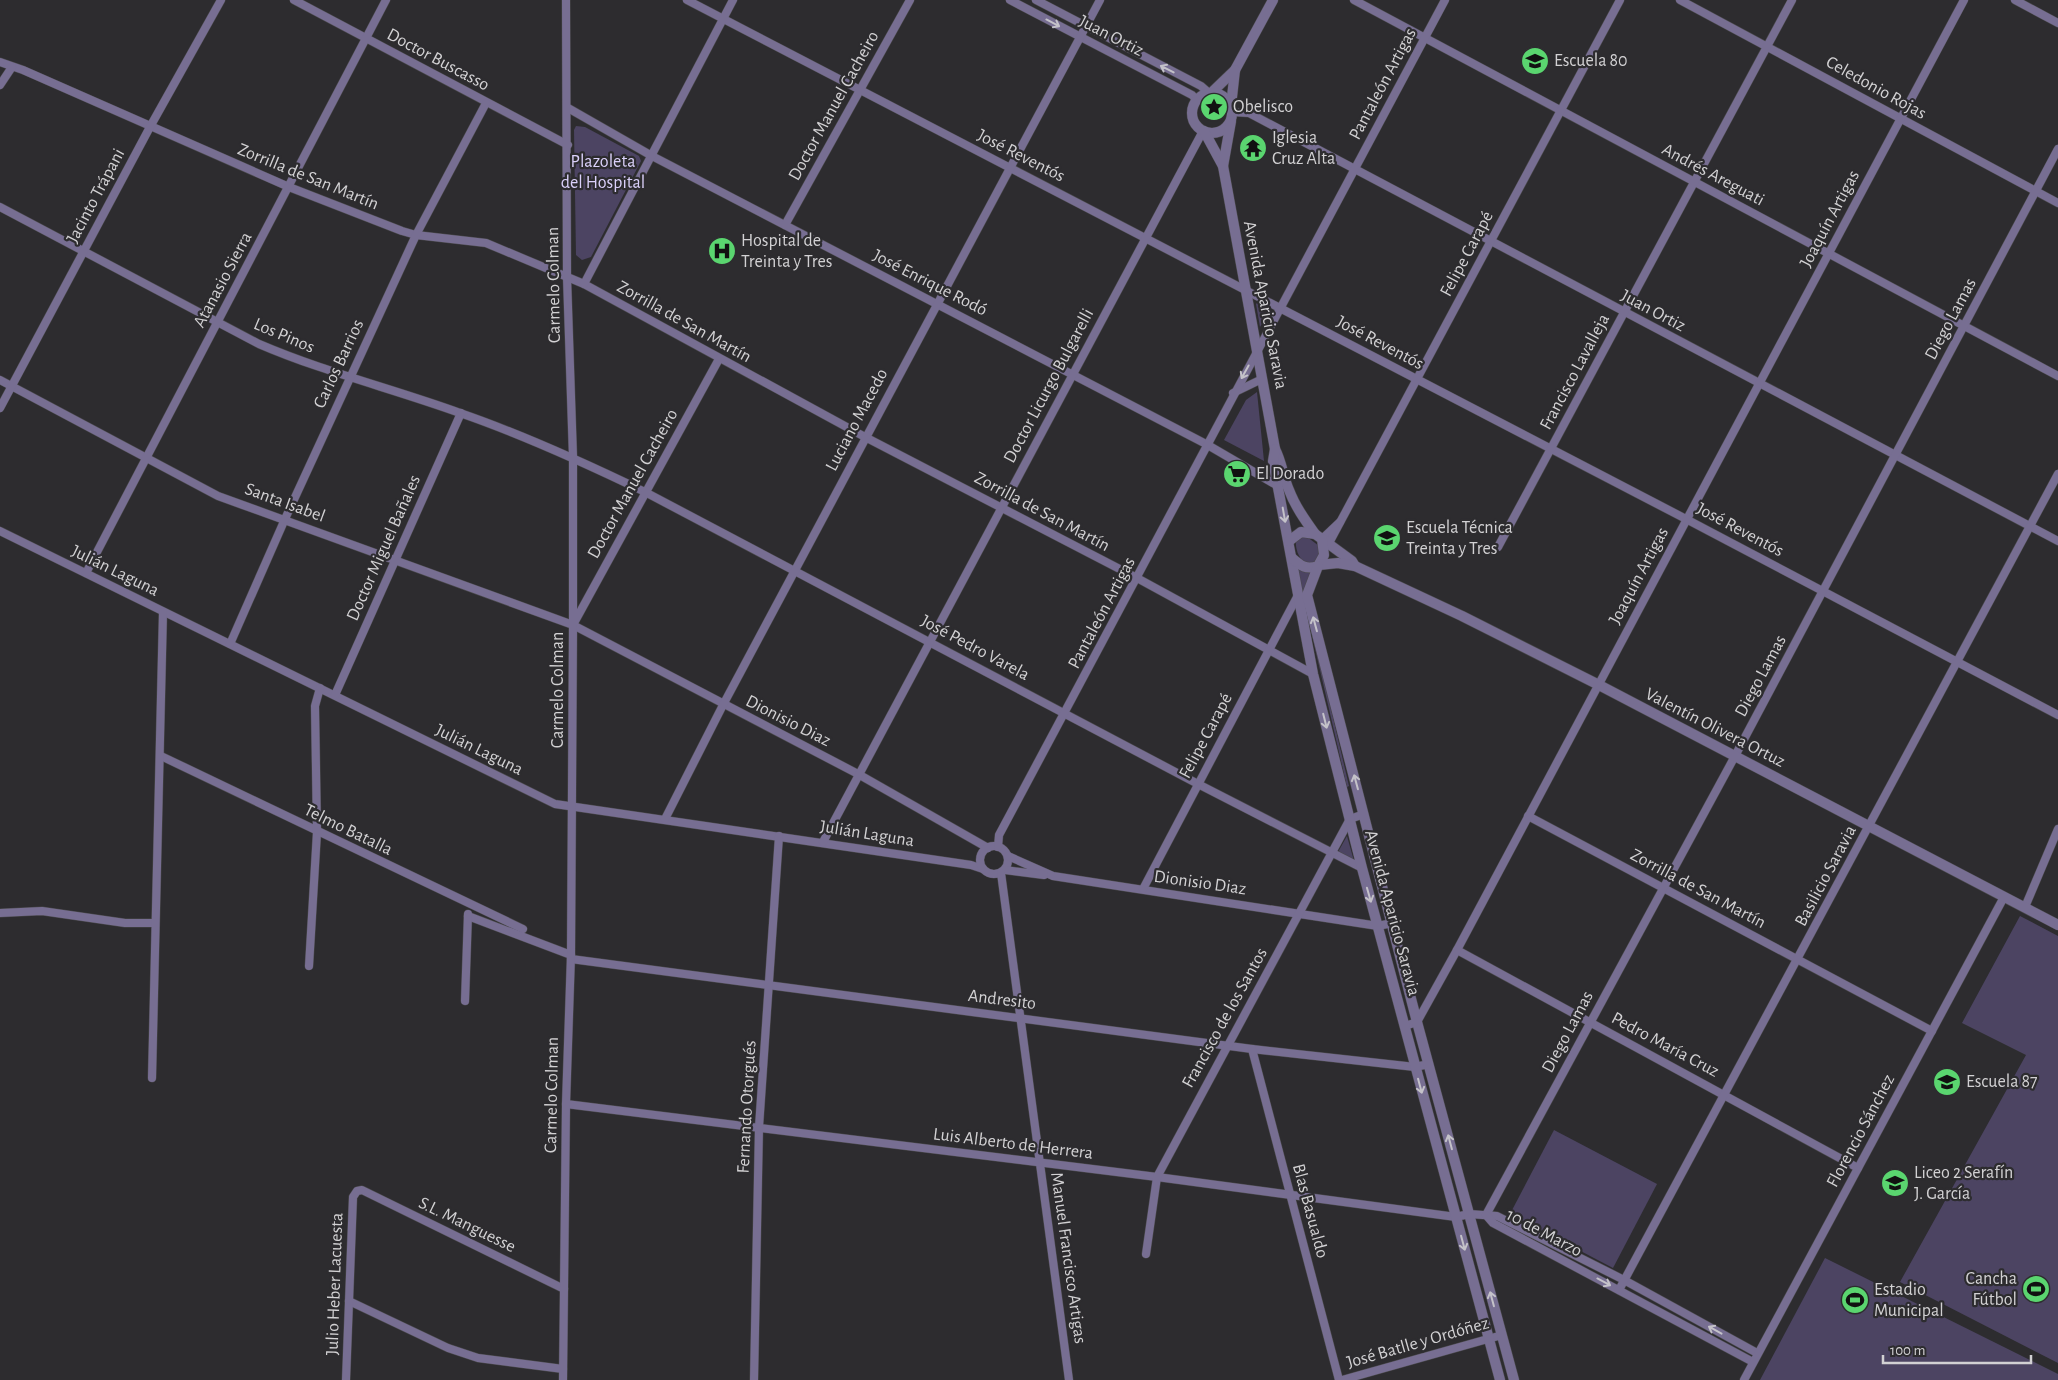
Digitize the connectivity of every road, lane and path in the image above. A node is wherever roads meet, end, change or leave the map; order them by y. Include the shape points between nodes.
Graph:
1 (221, 0) edge
2 (294, 0) edge
3 (386, 0) edge
4 (566, 0) edge
5 (687, 0) edge
6 (734, 0) edge
7 (910, 0) edge
8 (1010, 0) edge
9 (1036, 0) edge
10 (1100, 0) edge
11 (1274, 0) edge
12 (1354, 0) edge
13 (1445, 0) edge
14 (1620, 0) edge
15 (1680, 0) edge
16 (1792, 0) edge
17 (1964, 0) edge
18 (2015, 0) edge
19 (724, 19) junction
20 (2058, 23) edge
21 (1086, 26) junction
22 (1080, 37) junction
23 (1425, 37) junction
24 (365, 38) junction
25 (1767, 45) junction
26 (0, 62) edge
27 (12, 67) junction
28 (1235, 70) junction
29 (0, 85) edge
30 (860, 90) junction
31 (1210, 93) junction
32 (1197, 100) junction
33 (486, 103) junction
34 (568, 108) junction
35 (1560, 110) junction
36 (1232, 113) junction
37 (1901, 119) junction
38 (150, 127) junction
39 (1203, 131) junction
40 (568, 145) junction
41 (2058, 148) edge
42 (652, 156) junction
43 (1223, 166) junction
44 (1010, 168) junction
45 (1354, 170) junction
46 (1694, 182) junction
47 (289, 187) junction
48 (2036, 191) junction
49 (2058, 203) edge
50 (0, 206) edge
51 (785, 226) junction
52 (416, 235) junction
53 (1145, 238) junction
54 (1491, 242) junction
55 (84, 251) junction
56 (1828, 254) junction
57 (567, 277) junction
58 (584, 284) junction
59 (1247, 290) junction
60 (936, 302) junction
61 (1280, 308) junction
62 (1624, 312) junction
63 (218, 322) junction
64 (1965, 326) junction
65 (1258, 350) junction
66 (719, 358) junction
67 (1072, 374) junction
68 (2058, 376) edge
69 (350, 377) junction
70 (1416, 378) junction
71 (1262, 379) junction
72 (0, 380) edge
73 (1759, 384) junction
74 (12, 386) junction
75 (1234, 393) junction
76 (0, 408) edge
77 (460, 413) junction
78 (865, 437) junction
79 (1206, 444) junction
80 (1551, 448) junction
81 (1275, 449) junction
82 (1895, 456) junction
83 (573, 457) junction
84 (146, 458) junction
85 (2058, 474) edge
86 (1278, 486) junction
87 (645, 492) junction
88 (1001, 507) junction
89 (1686, 519) junction
90 (285, 520) junction
91 (2030, 527) junction
92 (0, 531) edge
93 (1322, 539) junction
94 (1289, 541) junction
95 (2058, 541) edge
96 (1498, 547) dead end
97 (1292, 558) junction
98 (396, 559) junction
99 (1319, 565) junction
100 (1355, 566) junction
101 (794, 570) junction
102 (86, 573) junction
103 (1137, 578) junction
104 (1823, 591) junction
105 (1298, 597) junction
106 (163, 612) junction
107 (573, 625) junction
108 (930, 641) junction
109 (230, 644) junction
110 (1270, 648) junction
111 (1958, 662) junction
112 (1313, 674) junction
113 (1599, 685) junction
114 (320, 688) junction
115 (335, 695) junction
116 (723, 705) junction
117 (1065, 714) junction
118 (2058, 715) edge
119 (161, 756) junction
120 (1735, 756) junction
121 (858, 774) junction
122 (1198, 784) junction
123 (572, 808) junction
124 (1364, 814) junction
125 (1528, 816) junction
126 (1350, 819) junction
127 (665, 820) junction
128 (1870, 826) junction
129 (2058, 829) edge
130 (316, 832) junction
131 (780, 836) junction
132 (823, 842) junction
133 (998, 847) junction
134 (988, 848) junction
135 (1331, 852) junction
136 (1008, 856) junction
137 (1362, 868) junction
138 (983, 869) junction
139 (1003, 871) junction
140 (1053, 876) junction
141 (1664, 888) junction
142 (1143, 889) junction
143 (2004, 897) junction
144 (468, 904) junction
145 (2025, 908) junction
146 (1300, 912) junction
147 (0, 913) edge
148 (468, 916) junction
149 (154, 923) junction
150 (1392, 923) junction
151 (2058, 925) edge
152 (1378, 926) junction
153 (523, 929) dead end
154 (1457, 950) junction
155 (571, 957) junction
156 (1798, 960) junction
157 (309, 966) dead end
158 (770, 984) junction
159 (465, 1001) dead end
160 (1020, 1017) junction
161 (1417, 1022) junction
162 (1590, 1022) junction
163 (1406, 1026) junction
164 (1932, 1031) junction
165 (1227, 1044) junction
166 (1252, 1049) junction
167 (1429, 1064) junction
168 (1415, 1067) junction
169 (152, 1078) dead end
170 (1725, 1095) junction
171 (566, 1104) junction
172 (760, 1127) junction
173 (1040, 1163) junction
174 (1858, 1168) junction
175 (1158, 1177) junction
176 (357, 1191) joint
177 (1290, 1196) junction
178 (1470, 1214) junction
179 (1486, 1215) junction
180 (1456, 1217) junction
181 (1146, 1254) dead end
182 (1624, 1280) junction
183 (564, 1289) junction
184 (1619, 1290) junction
185 (349, 1301) junction
186 (1502, 1335) junction
187 (1489, 1339) junction
188 (1757, 1353) junction
189 (1753, 1362) junction
190 (562, 1369) junction
191 (346, 1380) edge
192 (563, 1380) edge
193 (754, 1380) edge
194 (1069, 1380) edge
195 (1340, 1380) edge
196 (1500, 1380) edge
197 (1514, 1380) edge
198 (1744, 1380) edge

1 - 38 street, Jacinto Trápani
2 - 24 street, Doctor Buscasso
3 - 24 street, Atanasio Sierra
4 - 34 street, Carmelo Colman
5 - 19 street, José Reventós
6 - 19 street
7 - 30 street, Doctor Manuel Cacheiro
8 -> 22 street, Juan Ortiz
9 - 21 street, Juan Ortiz
10 - 21 street, Luciano Macedo
11 - 28 street
12 - 23 street, Andrés Areguati
13 - 23 street, Pantaleón Artigas
14 - 35 street, Felipe Carapé
15 - 25 street, Celedonio Rojas
16 - 25 street, Francisco Lavalleja
17 - 37 street, Joaquín Artigas
18 - 20 street
19 - 30 street, José Reventós
19 - 42 street
21 - 22 street, Luciano Macedo
31 -> 21 street, Juan Ortiz
22 - 32 street, Juan Ortiz
22 - 44 street, Luciano Macedo
23 - 35 street, Andrés Areguati
23 - 45 street, Pantaleón Artigas
24 - 33 street, Doctor Buscasso
24 - 47 street, Atanasio Sierra
25 - 37 street, Celedonio Rojas
25 - 46 street, Francisco Lavalleja
26 - 27 street, Zorrilla de San Martín
27 - 29 street
27 - 38 street, Zorrilla de San Martín
28 - 31 street
28 - 36 street, Avenida Aparicio Saravia
30 - 44 street, José Reventós
30 - 51 street, Doctor Manuel Cacheiro
31 - 32 street
31 - 36 street via 1225,98
32 - 39 street via 1192,114
33 - 40 street, Doctor Buscasso
33 - 52 street, Carlos Barrios
34 - 40 street, Carmelo Colman
34 - 42 street, José Enrique Rodó
35 - 46 street, Andrés Areguati
35 - 54 street, Felipe Carapé
36 - 39 street via 1220,132
36 - 43 street, Avenida Aparicio Saravia
36 - 45 street, Juan Ortiz via 1249,113
37 - 48 street, Celedonio Rojas
37 - 56 street, Joaquín Artigas
38 - 47 street, Zorrilla de San Martín
38 - 55 street, Jacinto Trápani
39 - 43 street, Avenida Aparicio Saravia
39 - 53 street, Doctor Licurgo Bulgarelli
40 - 57 street, Carmelo Colman
41 - 48 street, Diego Lamas
42 - 51 street, José Enrique Rodó
42 - 58 street
43 - 59 street, Avenida Aparicio Saravia
44 - 53 street, José Reventós
44 - 60 street, Luciano Macedo
45 - 54 street, Juan Ortiz
45 - 61 street, Pantaleón Artigas
46 - 56 street, Andrés Areguati
46 - 62 street, Francisco Lavalleja
47 - 52 street, Zorrilla de San Martín
47 - 63 street, Atanasio Sierra
48 - 49 street, Celedonio Rojas
48 - 64 street, Diego Lamas
50 - 55 street, Los Pinos
51 - 60 street, José Enrique Rodó
52 - 57 street, Zorrilla de San Martín via 486,243
52 - 69 street, Carlos Barrios
53 - 59 street, José Reventós
53 - 67 street, Doctor Licurgo Bulgarelli
54 - 62 street, Juan Ortiz
54 - 70 street, Felipe Carapé
55 - 63 street, Los Pinos
55 - 74 street, Jacinto Trápani
56 - 64 street, Andrés Areguati
56 - 73 street, Joaquín Artigas
57 - 58 street, Zorrilla de San Martín
57 - 83 street, Carmelo Colman
58 - 66 street, Zorrilla de San Martín
59 - 61 street, José Reventós
59 - 65 street, Avenida Aparicio Saravia
60 - 67 street, José Enrique Rodó
60 - 78 street, Luciano Macedo
61 - 65 street, Pantaleón Artigas
61 - 70 street, José Reventós
62 - 73 street, Juan Ortiz
62 - 80 street, Francisco Lavalleja
63 - 69 street, Los Pinos via 289,357
63 - 84 street, Atanasio Sierra
64 - 68 street, Andrés Areguati
64 - 82 street, Diego Lamas
65 - 71 street, Avenida Aparicio Saravia
65 -> 75 street, Pantaleón Artigas
66 - 78 street, Zorrilla de San Martín
66 - 87 street, Doctor Manuel Cacheiro
67 - 79 street, José Enrique Rodó
67 - 88 street, Doctor Licurgo Bulgarelli
69 - 77 street, Los Pinos
69 - 90 street, Carlos Barrios
70 - 80 street, José Reventós
70 - 93 street, Felipe Carapé via 1339,528
71 - 75 street
71 - 81 street, Avenida Aparicio Saravia
72 - 74 street, Santa Isabel
73 - 82 street, Juan Ortiz
73 - 89 street, Joaquín Artigas
74 - 76 street, Jacinto Trápani
74 - 84 street, Santa Isabel
75 - 79 street, Pantaleón Artigas
77 - 83 street, Los Pinos
77 - 98 street, Doctor Miguel Bañales
78 - 88 street, Zorrilla de San Martín
78 - 101 street, Luciano Macedo
79 - 86 street, José Enrique Rodó
79 - 103 street, Pantaleón Artigas
80 - 89 street, José Reventós
80 - 96 street, Francisco Lavalleja
81 - 86 street, Avenida Aparicio Saravia via 1273,462
81 - 93 street, Avenida Aparicio Saravia via 1288,489 1300,512
82 - 91 street, Juan Ortiz
82 - 104 street, Diego Lamas
83 - 87 street, José Pedro Varela
83 - 107 street, Carmelo Colman
84 - 90 street, Santa Isabel via 218,496
84 - 102 street, Atanasio Sierra
85 - 91 street, Basilicio Saravia
86 -> 94 street, Avenida Aparicio Saravia
87 - 101 street, José Pedro Varela
87 - 107 street, Doctor Manuel Cacheiro
88 - 103 street, Zorrilla de San Martín
88 - 108 street, Doctor Licurgo Bulgarelli
89 - 104 street, José Reventós
89 - 113 street, Joaquín Artigas
90 - 98 street, Santa Isabel
90 - 109 street, Carlos Barrios
91 - 95 street, Juan Ortiz
91 - 111 street, Basilicio Saravia
92 - 102 street, Julián Laguna
93 - 94 street via 1301,532
93 - 99 street via 1324,555
93 - 100 street, Valentín Olivera Ortuz
94 - 97 street, Avenida Aparicio Saravia
97 - 99 street via 1309,569
97 - 105 street, Avenida Aparicio Saravia
98 - 107 street, Santa Isabel
98 - 115 street, Doctor Miguel Bañales
99 - 100 street, Valentín Olivera Ortuz via 1338,563
124 -> 99 street, Avenida Aparicio Saravia via 1308,595
100 - 113 street, Valentín Olivera Ortuz
101 - 108 street, José Pedro Varela
101 - 116 street, Luciano Macedo
102 - 106 street, Julián Laguna
103 - 110 street, Zorrilla de San Martín
103 - 117 street, Pantaleón Artigas
104 - 111 street, José Reventós
104 - 120 street, Diego Lamas
105 - 110 street, Felipe Carapé
105 - 112 street, Avenida Aparicio Saravia
106 - 109 street, Julián Laguna
106 - 119 street
107 - 116 street, Dionisio Diaz
107 - 123 street, Carmelo Colman
108 - 117 street, José Pedro Varela
108 - 121 street, Doctor Licurgo Bulgarelli
109 - 114 street, Julián Laguna
110 - 112 street, Zorrilla de San Martín
110 - 122 street, Felipe Carapé
111 - 118 street, José Reventós
111 - 128 street, Basilicio Saravia
112 -> 126 street, Avenida Aparicio Saravia
113 - 120 street, Valentín Olivera Ortuz
113 - 125 street, Joaquín Artigas
114 - 115 street, Julián Laguna
114 - 130 street via 315,706
115 - 123 street, Julián Laguna via 554,804
116 - 121 street, Dionisio Diaz
116 - 127 street, Luciano Macedo
117 - 122 street, José Pedro Varela
117 - 133 street, Pantaleón Artigas via 999,835
119 - 130 street, Telmo Batalla
119 - 149 street
120 - 128 street, Valentín Olivera Ortuz
120 - 141 street, Diego Lamas
121 - 132 street, Doctor Licurgo Bulgarelli
121 - 134 street, Dionisio Diaz
122 - 135 street, José Pedro Varela
122 - 142 street, Felipe Carapé
123 - 127 street, Julián Laguna
123 - 155 street, Carmelo Colman
124 - 126 street
124 - 150 street, Avenida Aparicio Saravia
125 - 141 street, Zorrilla de San Martín
125 - 154 street, Joaquín Artigas
126 - 135 street, Francisco de los Santos
126 - 137 street, Avenida Aparicio Saravia
127 - 131 street, Julián Laguna
128 - 143 street, Valentín Olivera Ortuz
128 - 156 street, Basilicio Saravia
129 - 145 street
130 - 144 street, Telmo Batalla
130 - 157 street
131 - 132 street, Julián Laguna
131 - 158 street, Fernando Otorgués
132 - 138 street, Julián Laguna
133 - 134 street
133 - 136 street
134 - 138 street via 982,855
135 - 137 street, José Pedro Varela
135 - 146 street, Francisco de los Santos
136 - 139 street
136 - 140 street, Dionisio Diaz
137 -> 152 street, Avenida Aparicio Saravia
138 - 139 street via 991,874
139 - 140 street
139 - 160 street, Manuel Francisco Artigas
140 - 142 street, Dionisio Diaz
141 - 156 street, Zorrilla de San Martín
141 - 162 street, Diego Lamas
142 - 146 street, Dionisio Diaz
143 - 145 street, Valentín Olivera Ortuz
143 - 164 street, Florencio Sánchez
144 - 148 street
144 - 153 street, Telmo Batalla
145 - 151 street, Valentín Olivera Ortuz
146 - 152 street, Dionisio Diaz
146 - 165 street, Francisco de los Santos
147 - 149 street via 42,911 125,923
148 - 155 street, Andresito
148 - 159 street
149 - 169 street
150 - 152 street, Dionisio Diaz
150 - 161 street, Avenida Aparicio Saravia
152 - 163 street, Avenida Aparicio Saravia
154 - 161 street, Joaquín Artigas
154 - 162 street, Pedro María Cruz
155 - 158 street, Andresito
155 - 171 street, Carmelo Colman
156 - 164 street, Zorrilla de San Martín
156 - 170 street, Basilicio Saravia
158 - 160 street, Andresito
158 - 172 street, Fernando Otorgués
160 - 165 street, Andresito
160 - 173 street, Manuel Francisco Artigas
161 - 163 street
161 - 167 street, Avenida Aparicio Saravia
162 - 170 street, Pedro María Cruz
162 - 179 street, Diego Lamas
163 - 168 street, Avenida Aparicio Saravia
164 - 174 street, Florencio Sánchez
165 - 166 street, Andresito
165 - 175 street, Francisco de los Santos
166 - 168 street, Andresito
166 - 177 street, Blas Basualdo
167 - 168 street, Andresito
178 -> 167 street, Avenida Aparicio Saravia
168 -> 180 street, Avenida Aparicio Saravia
170 - 174 street, Pedro María Cruz
170 - 182 street, Basilicio Saravia
171 - 172 street, Luis Alberto de Herrera
171 - 183 street, Carmelo Colman
172 - 173 street, Luis Alberto de Herrera
172 - 193 street, Fernando Otorgués
173 - 175 street, Luis Alberto de Herrera
173 - 194 street, Manuel Francisco Artigas
174 - 188 street, Florencio Sánchez
175 - 177 street, Luis Alberto de Herrera
175 - 181 street, Francisco de los Santos
176 - 183 street, S.L. Manguesse via 362,1190
176 - 185 street, Julio Heber Lacuesta via 353,1197
177 - 180 street, Luis Alberto de Herrera
177 - 195 street, Blas Basualdo
178 - 179 street, Luis Alberto de Herrera
178 - 180 street, Luis Alberto de Herrera
186 -> 178 street, Avenida Aparicio Saravia
179 - 182 street, 10 de Marzo via 1497,1216
179 -> 184 street, 10 de Marzo via 1492,1224
180 -> 187 street, Avenida Aparicio Saravia
182 - 184 street, Basilicio Saravia
188 -> 182 street, 10 de Marzo
183 - 190 street, Carmelo Colman
184 - 189 street, 10 de Marzo
185 - 190 street via 448,1348 478,1358
185 - 191 street, Julio Heber Lacuesta
186 - 187 street, José Batlle y Ordóñez
186 - 197 street, Avenida Aparicio Saravia
187 - 195 street, José Batlle y Ordóñez
187 - 196 street, Avenida Aparicio Saravia
188 - 189 street, Florencio Sánchez
189 - 198 street, Florencio Sánchez
190 - 192 street, Carmelo Colman

